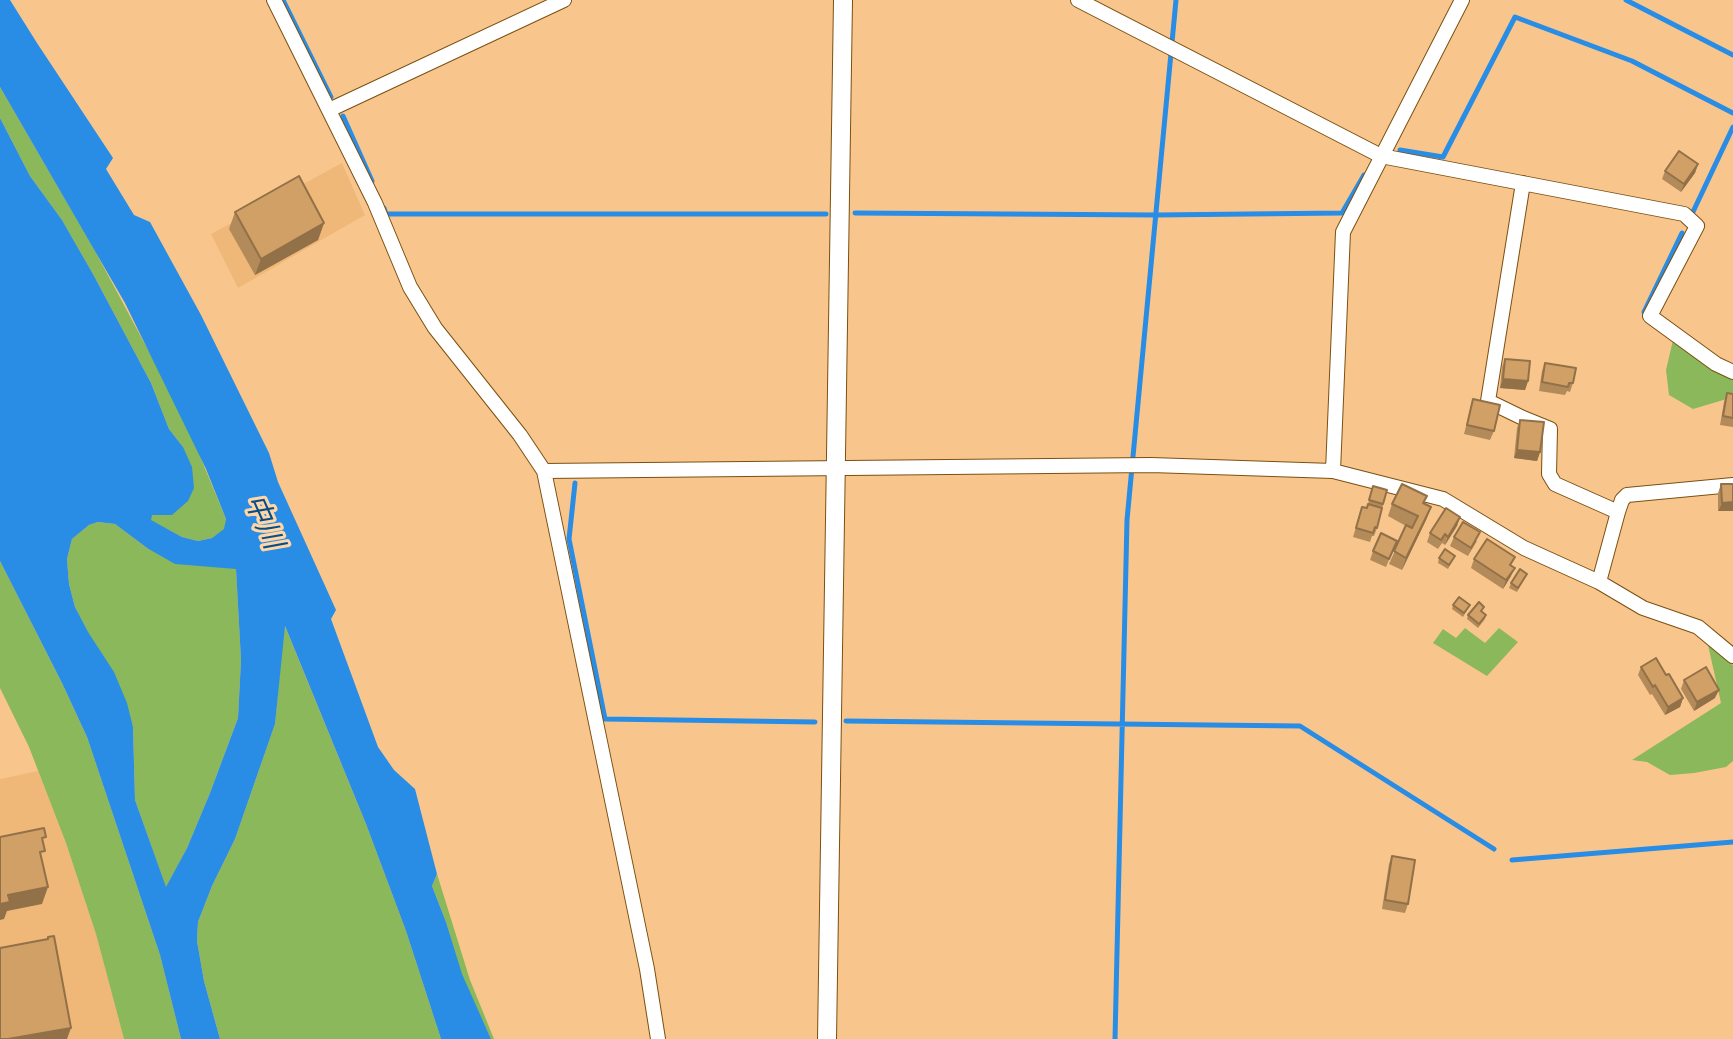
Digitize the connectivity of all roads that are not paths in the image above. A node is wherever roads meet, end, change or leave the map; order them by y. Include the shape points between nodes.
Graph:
1 (274, 0) edge
2 (564, 0) edge
3 (843, 0) edge
4 (1078, 0) edge
5 (1462, 0) edge
6 (329, 110) junction
7 (1381, 156) junction
8 (1523, 183) junction
9 (1733, 372) edge
10 (836, 468) junction
11 (544, 471) junction
12 (1333, 471) junction
13 (1733, 485) edge
14 (1618, 512) junction
15 (1599, 582) junction
16 (1733, 656) edge
17 (658, 1039) edge
18 (827, 1039) edge

1 - 6 street
2 - 6 street
3 - 10 street
4 - 7 street
5 - 7 street
6 - 11 street via 410,287
7 - 8 street
7 - 12 street via 1343,232
8 - 9 street via 1684,214 1697,226 1650,316
8 - 14 street via 1488,401 1550,429 1549,474 1555,484
10 - 11 street
10 - 12 street via 1132,465
10 - 18 street
11 - 17 street
12 - 15 street via 1443,499 1524,548
13 - 14 street via 1627,495
14 - 15 street
15 - 16 street via 1643,608 1698,627

